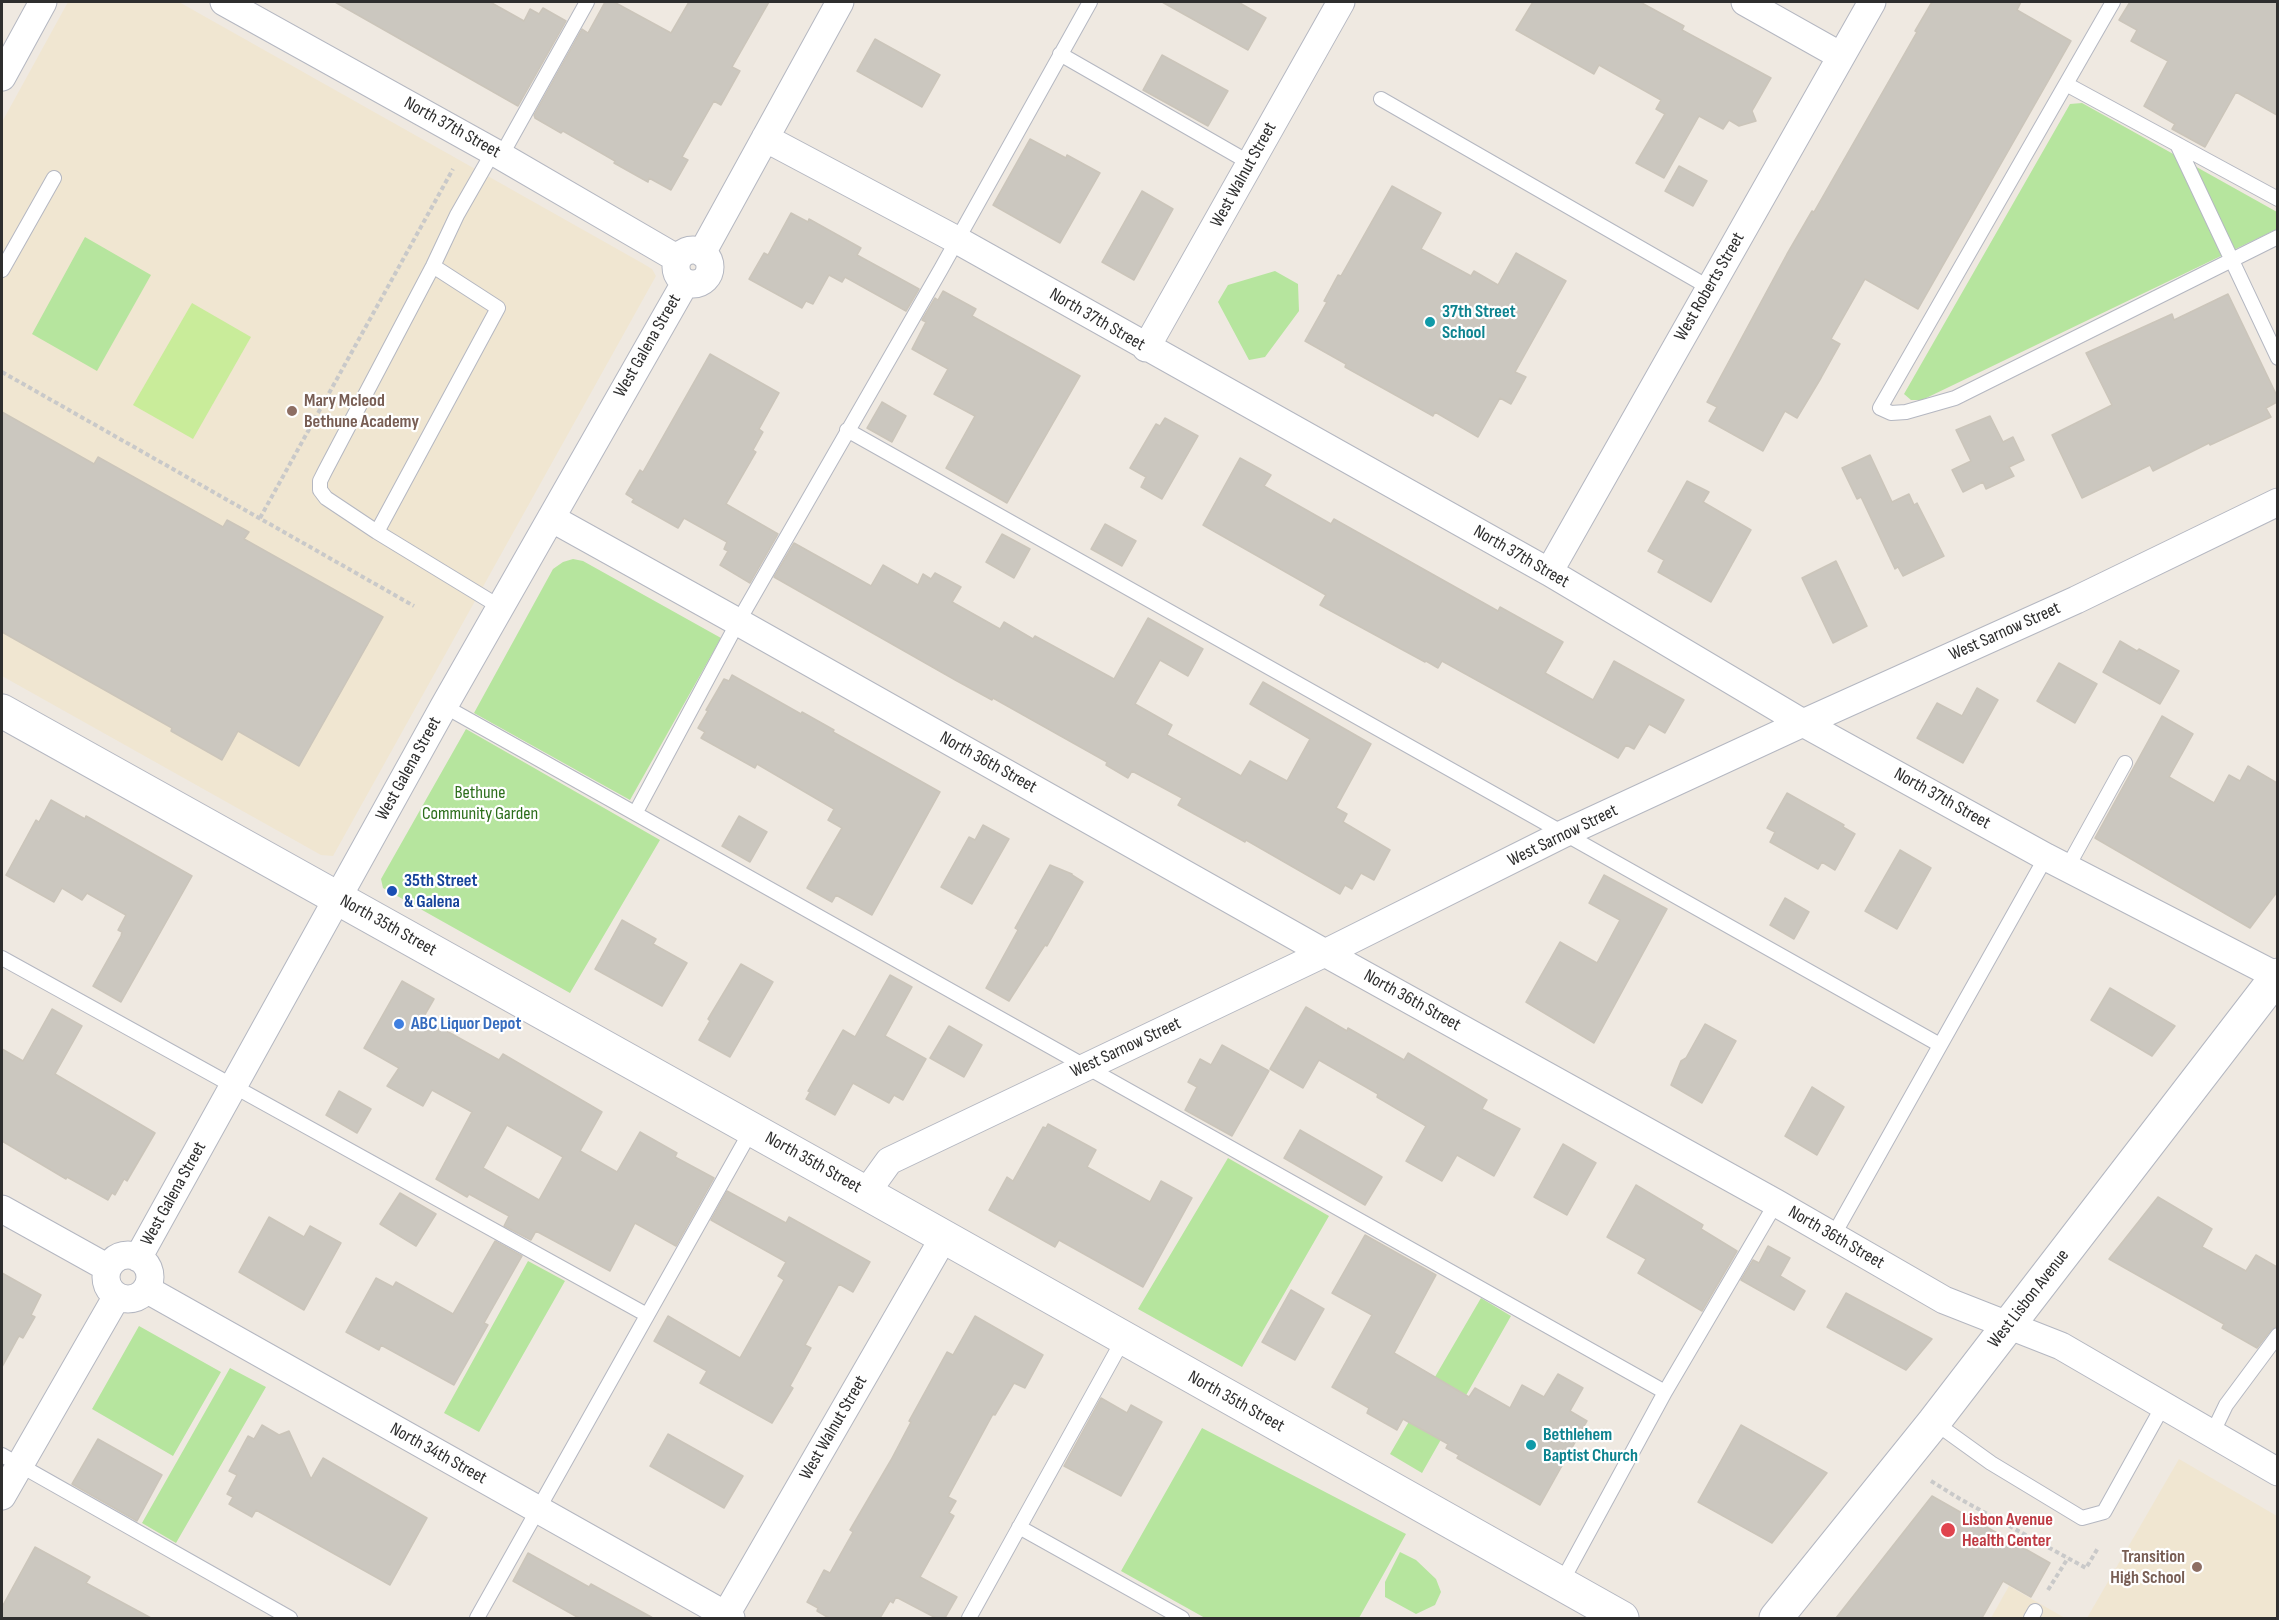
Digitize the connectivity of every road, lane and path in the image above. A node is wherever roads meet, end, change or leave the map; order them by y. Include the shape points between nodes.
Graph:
1 (44, 2) edge
2 (224, 2) edge
3 (587, 2) edge
4 (840, 2) edge
5 (1090, 2) edge
6 (1341, 2) edge
7 (1745, 2) edge
8 (1872, 2) edge
9 (2113, 2) edge
10 (1060, 54) junction
11 (1841, 56) junction
12 (2, 77) edge
13 (2066, 84) junction
14 (1381, 99) dead end
15 (765, 138) junction
16 (2177, 144) junction
17 (497, 154) junction
18 (1250, 163) junction
19 (453, 169) dead end
20 (54, 178) dead end
21 (2277, 199) edge
22 (2277, 237) edge
23 (957, 240) junction
24 (2231, 260) junction
25 (688, 265) junction
26 (433, 266) junction
27 (2, 270) edge
28 (1710, 288) junction
29 (1146, 348) junction
30 (2277, 358) edge
31 (2, 372) edge
32 (847, 430) junction
33 (2277, 502) edge
34 (260, 518) junction
35 (550, 518) junction
36 (376, 532) junction
37 (1549, 572) junction
38 (414, 606) dead end
39 (500, 607) junction
40 (738, 622) junction
41 (444, 706) junction
42 (2, 711) edge
43 (1803, 723) junction
44 (2125, 763) dead end
45 (636, 812) junction
46 (1563, 834) junction
47 (2056, 862) junction
48 (338, 897) junction
49 (1325, 953) junction
50 (2, 958) edge
51 (2277, 975) edge
52 (1940, 1045) junction
53 (1085, 1067) junction
54 (233, 1087) junction
55 (752, 1129) junction
56 (866, 1193) junction
57 (1776, 1203) junction
58 (2, 1209) edge
59 (1833, 1236) junction
60 (944, 1237) junction
61 (138, 1258) junction
62 (108, 1268) junction
63 (146, 1289) junction
64 (117, 1296) junction
65 (647, 1315) junction
66 (2009, 1326) junction
67 (2277, 1335) edge
68 (1124, 1338) junction
69 (1665, 1392) junction
70 (2163, 1406) junction
71 (1934, 1422) junction
72 (2212, 1434) junction
73 (10, 1460) edge
74 (2277, 1472) edge
75 (1932, 1481) dead end
76 (2, 1496) edge
77 (538, 1510) junction
78 (1019, 1527) junction
79 (2098, 1548) dead end
80 (2068, 1558) junction
81 (1560, 1584) junction
82 (2048, 1590) dead end
83 (290, 1618) edge
84 (477, 1618) edge
85 (727, 1618) edge
86 (969, 1618) edge
87 (1182, 1618) edge
88 (1622, 1618) edge
89 (1776, 1618) edge

1 - 12 street
2 - 17 street, North 37th Street
3 - 17 lane
4 - 15 street, West Galena Street
5 - 10 lane
6 - 18 street, West Walnut Street
7 - 11 street
8 - 11 street, West Roberts Street
9 - 13 lane
10 - 18 lane
10 - 23 lane
11 - 28 street, West Roberts Street
13 - 16 lane
13 - 24 lane via 1880,408 1891,413 1906,412 1955,398
14 - 28 lane
15 - 23 street, North 37th Street
15 - 25 street, West Galena Street
16 - 21 lane
16 - 24 lane
17 - 25 street, North 37th Street
17 - 26 lane via 457,215
18 - 29 street, West Walnut Street
19 - 34 path
20 - 27 lane
22 - 24 lane
23 - 29 street, North 37th Street
23 - 32 lane
24 - 30 lane
25 - 35 street, West Galena Street
26 - 36 lane via 320,481 326,498
26 - 36 lane via 498,308
28 - 37 street, West Roberts Street
29 - 37 street, North 37th Street
31 - 34 path
32 - 40 lane
32 - 46 lane
33 - 43 street, West Sarnow Street via 2076,600
34 - 38 path
35 - 39 street, West Galena Street
35 - 40 street, North 36th Street
36 - 39 lane
37 - 43 street, North 37th Street
39 - 41 street, West Galena Street
40 - 45 lane
40 - 49 street, North 36th Street
41 - 45 lane
41 - 48 street, West Galena Street
42 - 48 main road, North 35th Street
43 - 46 street, West Sarnow Street
43 - 47 street, North 37th Street
44 - 47 lane
45 - 53 lane
46 - 49 street, West Sarnow Street
46 - 52 lane
47 - 51 street, North 37th Street
47 - 52 lane
48 - 54 street, West Galena Street
48 - 55 main road, North 35th Street
49 - 53 street, West Sarnow Street
49 - 57 street, North 36th Street
50 - 54 lane
51 - 66 main road, West Lisbon Avenue
52 - 59 lane
53 - 56 street, West Sarnow Street via 889,1161
53 - 69 lane
54 - 61 street, West Galena Street
54 - 65 lane
55 - 56 main road, North 35th Street
55 - 65 lane
56 - 60 main road, North 35th Street
57 - 59 street, North 36th Street
57 - 69 lane
58 - 62 street
59 - 66 street, North 36th Street via 1944,1300
60 - 68 main road, North 35th Street
60 - 85 street, West Walnut Street
61 - 62 street via 120,1257
61 - 63 street via 150,1275
62 - 64 street via 106,1280
63 - 64 street via 131,1299
63 - 77 street, North 34th Street
64 - 73 street
65 - 77 lane
66 - 70 street, North 36th Street via 2061,1346
66 - 71 main road, West Lisbon Avenue
67 - 72 lane via 2226,1405
68 - 78 lane
68 - 81 main road, North 35th Street
69 - 81 lane
70 - 71 lane via 2104,1512 2082,1518 1991,1463
70 - 72 street, North 36th Street
71 - 89 main road, West Lisbon Avenue
72 - 74 street, North 36th Street
73 - 76 street
73 - 83 lane
75 - 80 path
77 - 84 lane
77 - 85 street, North 34th Street
78 - 86 lane
78 - 87 lane
79 - 80 path via 2086,1568
80 - 82 path
81 - 88 main road, North 35th Street

